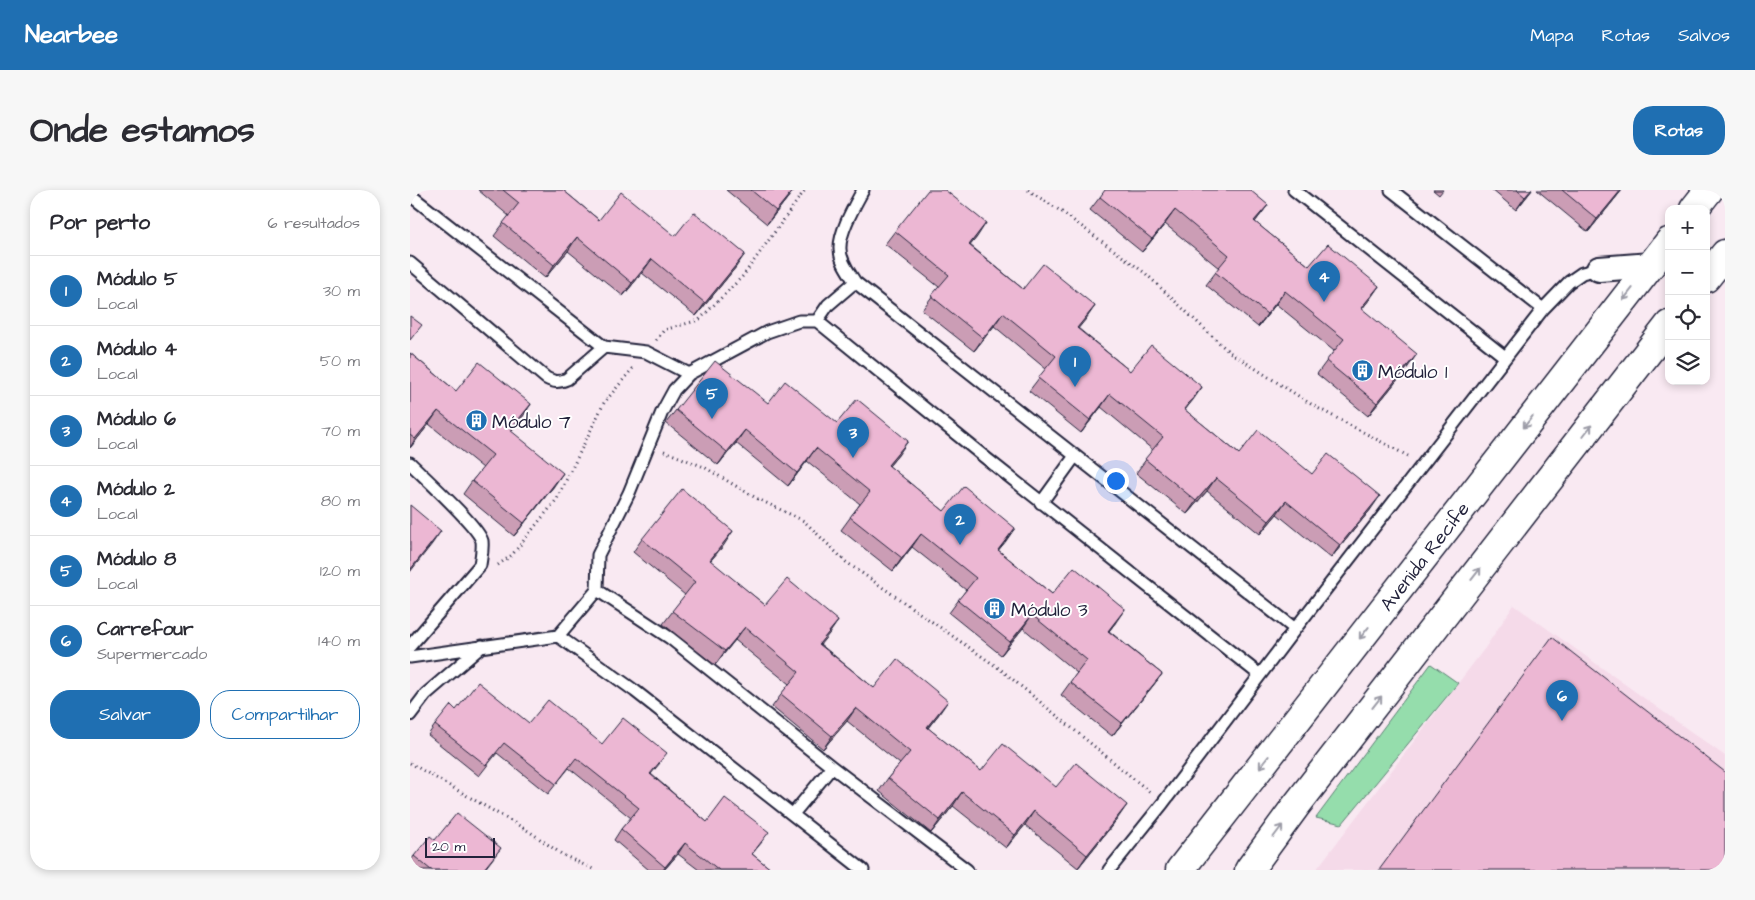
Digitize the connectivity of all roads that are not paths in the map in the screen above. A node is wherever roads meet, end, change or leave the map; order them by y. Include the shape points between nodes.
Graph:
1 (863, 190) edge
2 (1294, 190) edge
3 (1391, 190) edge
4 (1709, 190) edge
5 (410, 195) edge
6 (1697, 205) edge
7 (1665, 247) edge
8 (1725, 254) edge
9 (410, 264) edge
10 (1651, 265) junction
11 (1599, 269) joint
12 (1710, 273) edge
13 (855, 282) junction
14 (1543, 309) junction
15 (818, 321) junction
16 (1665, 331) edge
17 (604, 347) junction
18 (1505, 357) junction
19 (689, 374) junction
20 (1075, 456) junction
21 (410, 463) edge
22 (1041, 503) junction
23 (597, 590) junction
24 (1295, 629) junction
25 (558, 636) junction
26 (484, 645) junction
27 (410, 646) edge
28 (410, 657) edge
29 (1260, 675) junction
30 (410, 715) edge
31 (832, 767) junction
32 (793, 814) junction
33 (863, 870) edge
34 (967, 870) edge
35 (1109, 870) edge
36 (1180, 870) edge
37 (1249, 870) edge

1 - 13 lane via 840,239 845,266
2 - 18 lane
3 - 14 lane
4 - 6 main road
5 - 17 lane
7 - 10 main road, Avenida Recife
8 - 12 main road
9 - 17 lane via 546,378 555,382 567,379
10 - 11 street
10 -> 36 main road, Avenida Recife
11 - 14 lane via 1582,273 1569,282
13 - 15 lane via 828,305
13 - 20 lane
14 - 18 lane
15 - 19 lane via 799,321 767,332
15 - 22 lane
37 -> 16 main road
17 - 19 lane via 646,352
18 - 24 lane
19 - 23 lane via 674,390 662,412 629,493 598,555
20 - 22 lane
20 - 24 lane
21 - 27 lane via 471,524 481,540 482,551 480,565
22 - 29 lane
23 - 25 lane
23 - 31 lane via 670,638
24 - 29 lane
25 - 26 lane
25 - 32 lane via 635,691
26 - 28 lane
26 - 30 lane via 426,694
29 - 35 lane
31 - 32 lane
31 - 34 lane
32 - 33 lane

